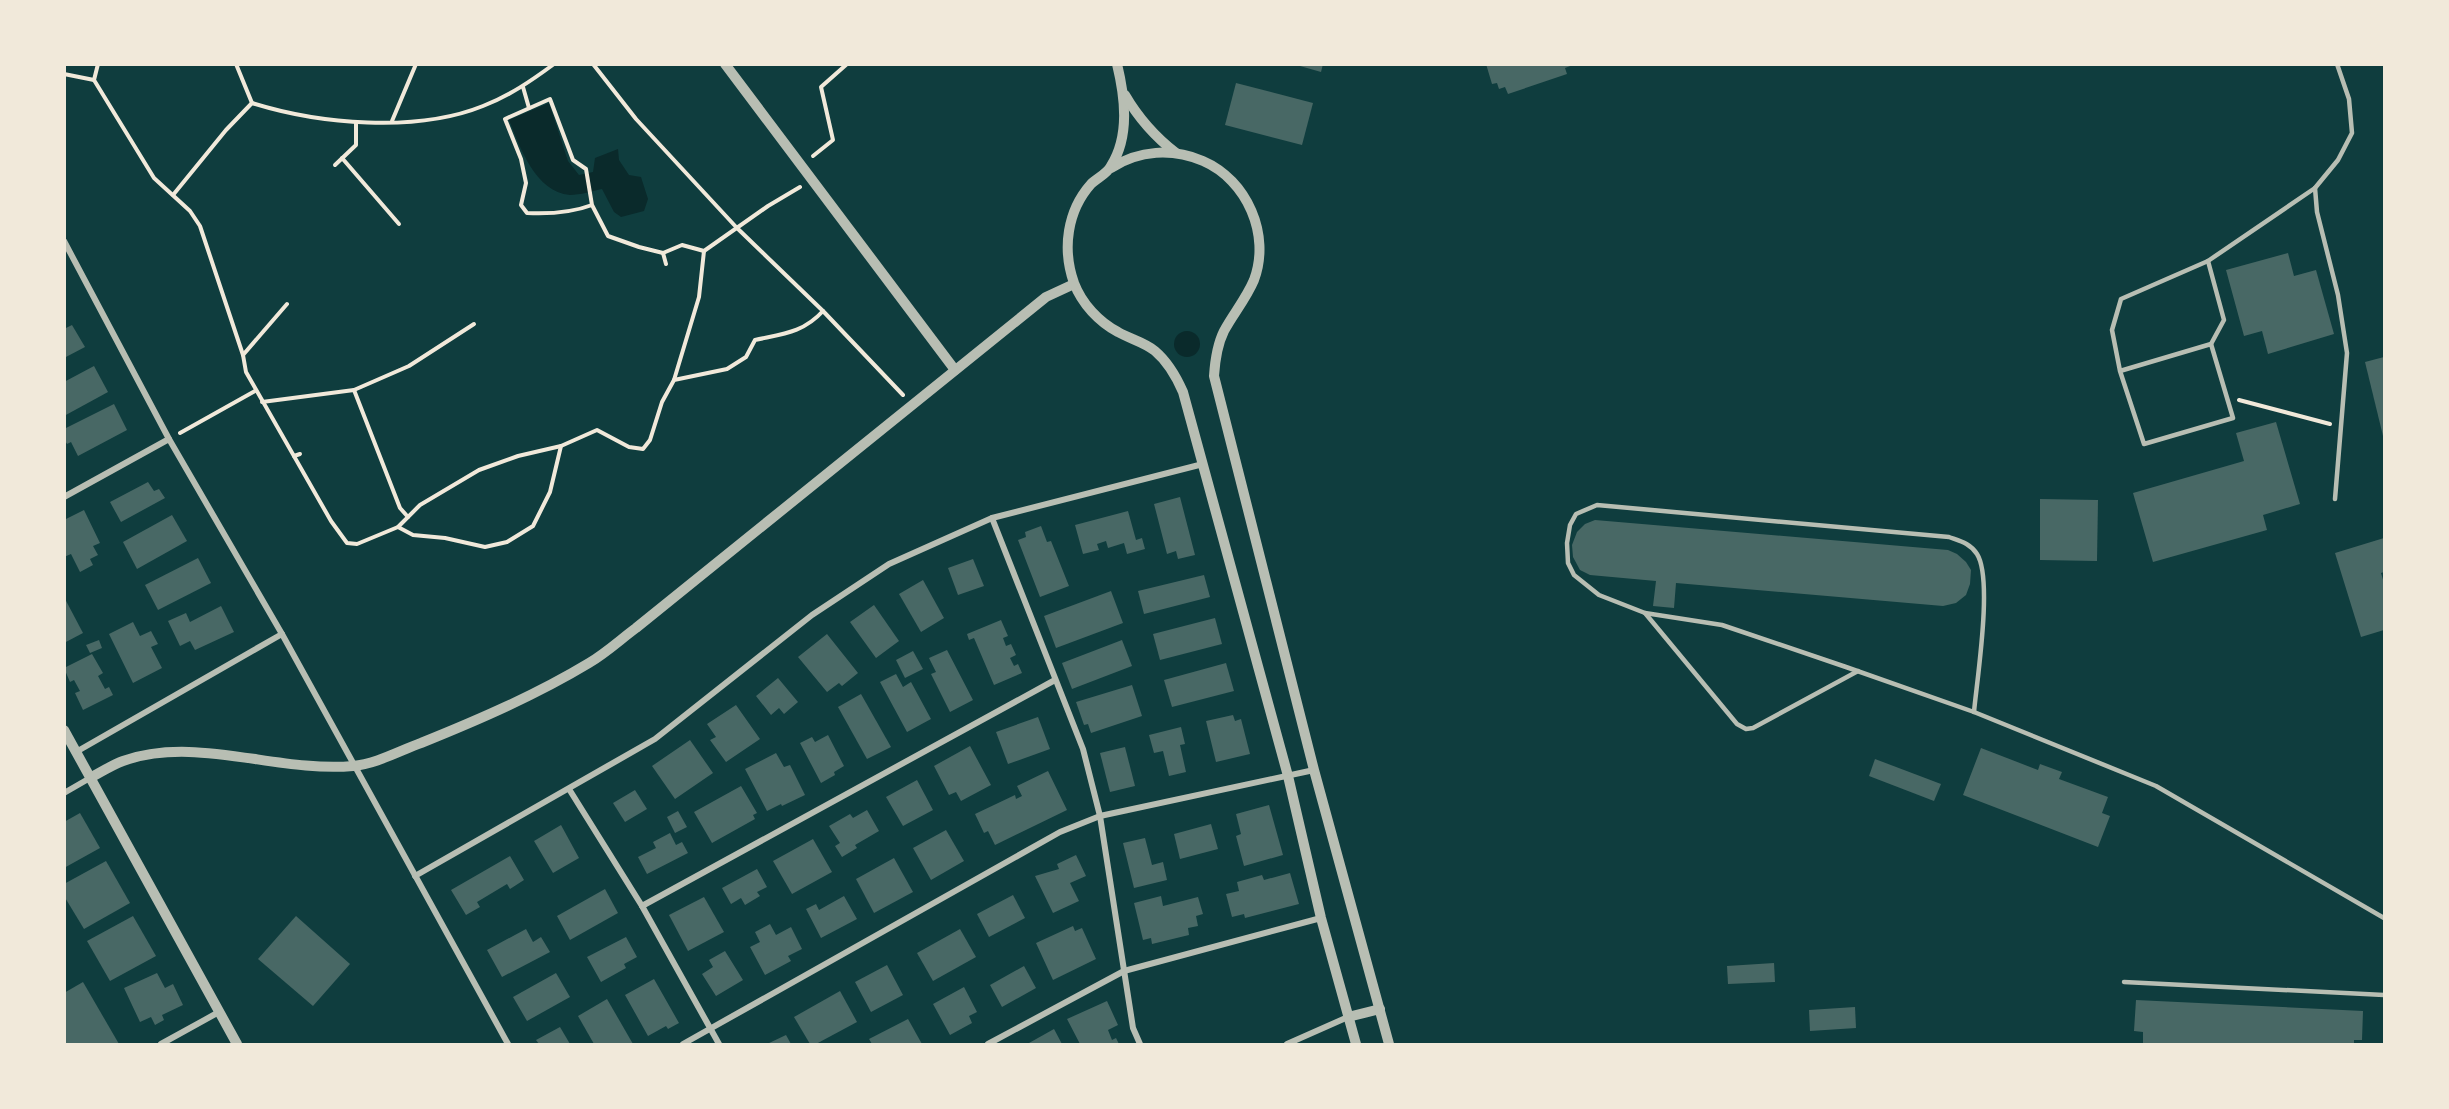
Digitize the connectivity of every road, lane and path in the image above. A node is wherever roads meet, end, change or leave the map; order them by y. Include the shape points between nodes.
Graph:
1 (98, 64) edge
2 (236, 64) edge
3 (416, 64) edge
4 (554, 64) edge
5 (593, 64) edge
6 (725, 64) edge
7 (847, 64) edge
8 (1117, 64) edge
9 (2337, 64) edge
10 (64, 74) edge
11 (94, 80) junction
12 (523, 87) junction
13 (1124, 94) junction
14 (252, 103) junction
15 (529, 108) junction
16 (392, 121) junction
17 (356, 123) junction
18 (1176, 153) junction
19 (342, 158) junction
20 (335, 165) dead end
21 (800, 165) junction
22 (1111, 168) junction
23 (811, 180) junction
24 (2315, 188) junction
25 (173, 195) junction
26 (592, 205) junction
27 (204, 222) dead end
28 (399, 224) dead end
29 (200, 226) junction
30 (737, 228) junction
31 (64, 242) edge
32 (704, 251) junction
33 (663, 253) junction
34 (2208, 261) junction
35 (666, 264) dead end
36 (1074, 284) junction
37 (286, 304) dead end
38 (823, 311) junction
39 (474, 324) dead end
40 (2211, 344) junction
41 (243, 355) junction
42 (955, 370) junction
43 (2120, 371) junction
44 (674, 380) junction
45 (354, 390) junction
46 (255, 391) junction
47 (2226, 396) junction
48 (262, 402) junction
49 (912, 404) junction
50 (2341, 427) junction
51 (188, 428) dead end
52 (169, 439) junction
53 (561, 446) junction
54 (300, 454) dead end
55 (294, 456) junction
56 (1203, 464) junction
57 (64, 497) edge
58 (2335, 500) dead end
59 (408, 517) junction
60 (992, 518) junction
61 (398, 527) junction
62 (1645, 614) junction
63 (282, 634) junction
64 (1858, 671) junction
65 (1055, 680) junction
66 (1974, 712) junction
67 (64, 730) edge
68 (76, 752) junction
69 (355, 766) junction
70 (1314, 770) junction
71 (1288, 776) junction
72 (90, 778) junction
73 (569, 789) junction
74 (64, 793) edge
75 (1100, 816) junction
76 (415, 876) junction
77 (642, 906) junction
78 (1321, 918) junction
79 (2385, 918) edge
80 (1124, 971) junction
81 (2124, 982) dead end
82 (2385, 995) edge
83 (1380, 1009) junction
84 (219, 1012) junction
85 (1348, 1017) junction
86 (710, 1030) junction
87 (161, 1044) edge
88 (237, 1044) edge
89 (508, 1044) edge
90 (683, 1044) edge
91 (719, 1044) edge
92 (988, 1044) edge
93 (1140, 1044) edge
94 (1287, 1044) edge
95 (1356, 1044) edge
96 (1389, 1044) edge

1 - 11 path
2 - 14 path
3 - 16 path
4 - 12 path
5 - 30 path via 636,119
6 - 21 street
7 - 21 path via 821,87 833,140
8 - 13 street
9 - 24 lane via 2349,99 2352,133 2338,160
10 - 11 path
11 - 25 path via 154,178
12 - 15 path
12 - 16 path via 481,107 423,121
13 - 18 street via 1156,138
13 - 22 street via 1124,126
14 - 17 path via 287,114
14 - 25 path
15 - 26 path via 550,99 573,160 586,170
15 - 26 path via 505,119 526,183 521,205 527,213 545,214
16 - 17 path
17 - 19 path via 356,145
18 - 22 street via 1137,156
18 - 70 street via 1210,164 1226,175 1249,205 1256,222 1259,260 1247,295 1223,332 1214,376
19 - 20 path
19 - 28 path
21 - 23 street
22 - 36 street via 1092,183 1074,213 1067,247
23 - 30 path
23 - 42 street
24 - 34 lane
24 - 50 lane via 2347,353
25 - 29 path
26 - 33 path via 608,236
27 - 29 path
29 - 41 path
30 - 32 path
30 - 38 path
31 - 52 street
32 - 33 path via 681,245
32 - 44 path via 699,297
33 - 35 path
34 - 40 lane via 2224,321
34 - 43 lane via 2121,300 2112,330
36 - 42 street via 1046,297
36 - 56 street via 1105,324 1153,350 1165,361 1183,392
37 - 41 path
38 - 44 path via 799,330 755,340 746,357 727,369
38 - 49 path
39 - 45 path via 408,366
40 - 43 lane
40 - 47 lane
41 - 46 path
42 - 49 street
43 - 47 lane via 2144,444 2233,418
44 - 53 path via 643,449 629,447 597,430
45 - 48 path
45 - 59 path via 400,508
46 - 48 path
46 - 51 path
47 - 50 path
48 - 55 path
49 - 69 street via 591,662 461,727
50 - 58 lane
52 - 57 street
52 - 63 street
53 - 59 path via 479,470 420,505
53 - 61 path via 550,492 533,526 507,542 485,547 413,535
54 - 55 path
55 - 61 path via 347,543 357,544
56 - 60 street
56 - 71 street
59 - 61 path
60 - 65 street
60 - 73 street via 889,564 812,615 655,739
62 - 64 lane via 1722,625
62 - 64 lane via 1731,718 1746,729 1753,729
62 - 66 lane via 1599,595 1574,575 1568,563 1567,543 1576,514 1597,505 1949,537 1968,544 1978,555 1984,590
63 - 68 street
63 - 69 street
64 - 66 lane
65 - 75 street via 1083,750
65 - 77 street
66 - 79 lane via 2156,786
67 - 68 street
68 - 72 street
69 - 72 street via 315,767 208,753 163,753 123,761
69 - 76 street
70 - 71 street
70 - 83 street
71 - 75 street
71 - 78 street
72 - 74 street
72 - 84 street
73 - 76 street
73 - 77 street
75 - 80 street
75 - 86 street via 1060,832
76 - 89 street
77 - 86 street
78 - 80 street
78 - 85 street
80 - 92 street
80 - 93 street via 1132,1028
81 - 82 lane
83 - 85 street
83 - 96 street
84 - 87 street
84 - 88 street
85 - 94 street
85 - 95 street
86 - 90 street
86 - 91 street

